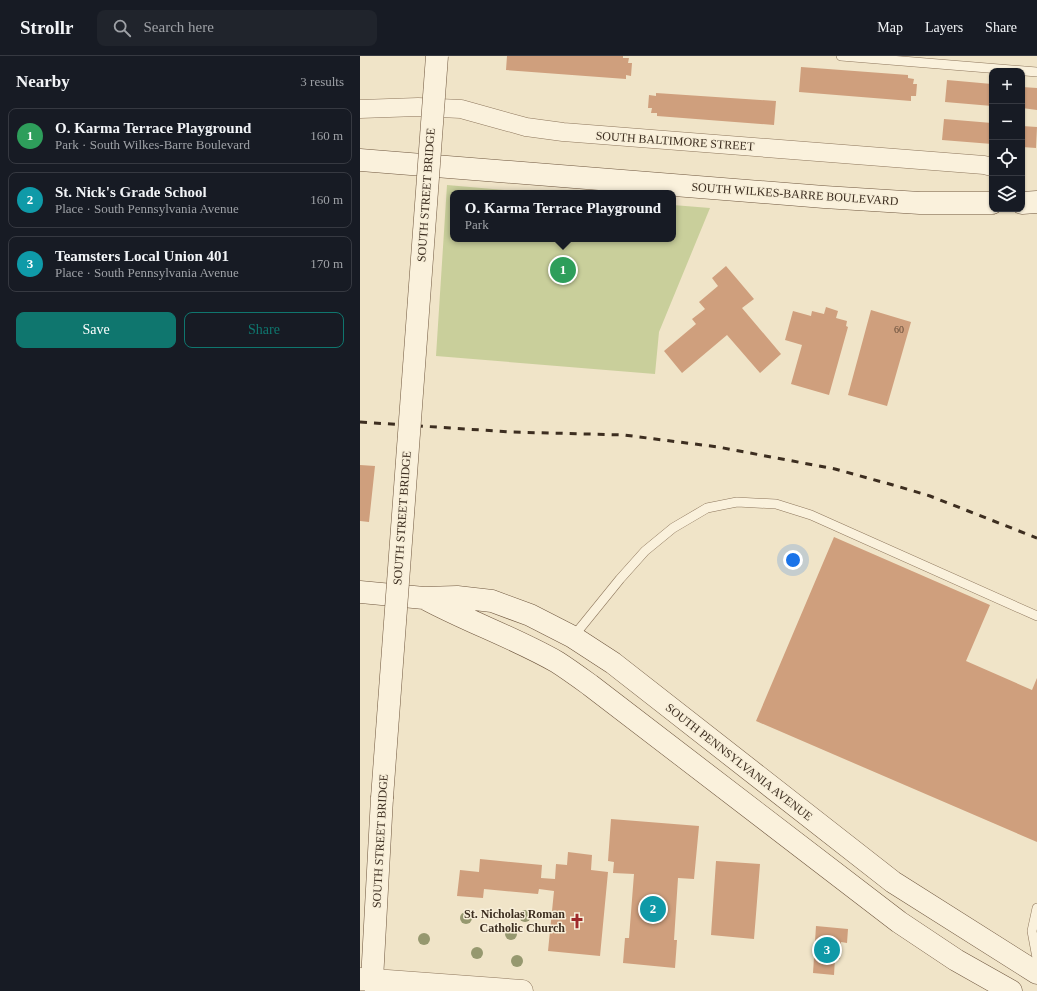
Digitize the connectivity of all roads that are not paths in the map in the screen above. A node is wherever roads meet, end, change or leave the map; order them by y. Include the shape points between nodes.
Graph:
1 (437, 56) edge
2 (841, 56) edge
3 (1037, 72) edge
4 (360, 110) edge
5 (360, 160) edge
6 (989, 166) edge
7 (1037, 202) edge
8 (1025, 203) edge
9 (989, 204) edge
10 (360, 592) edge
11 (424, 598) junction
12 (1037, 616) edge
13 (573, 637) junction
14 (1037, 908) edge
15 (1037, 958) edge
16 (1037, 973) edge
17 (369, 985) edge
18 (522, 991) edge
19 (1011, 991) edge

1 - 17 main road, SOUTH STREET BRIDGE, bridge
2 - 3 lane
4 - 6 street, SOUTH BALTIMORE STREET via 418,107 461,109 526,128 563,132
5 - 9 main road, SOUTH WILKES-BARRE BOULEVARD via 824,197
7 - 8 main road
10 - 11 main road, SOUTH PENNSYLVANIA AVENUE
11 - 13 main road, SOUTH PENNSYLVANIA AVENUE via 492,601 530,615
11 - 19 main road, SOUTH PENNSYLVANIA AVENUE via 558,662 898,922 956,960
12 - 13 lane via 811,515 776,504 737,502 706,508 673,528 645,551
13 - 16 main road, SOUTH PENNSYLVANIA AVENUE via 613,662 893,882
14 - 15 lane via 1032,931
17 - 18 main road

